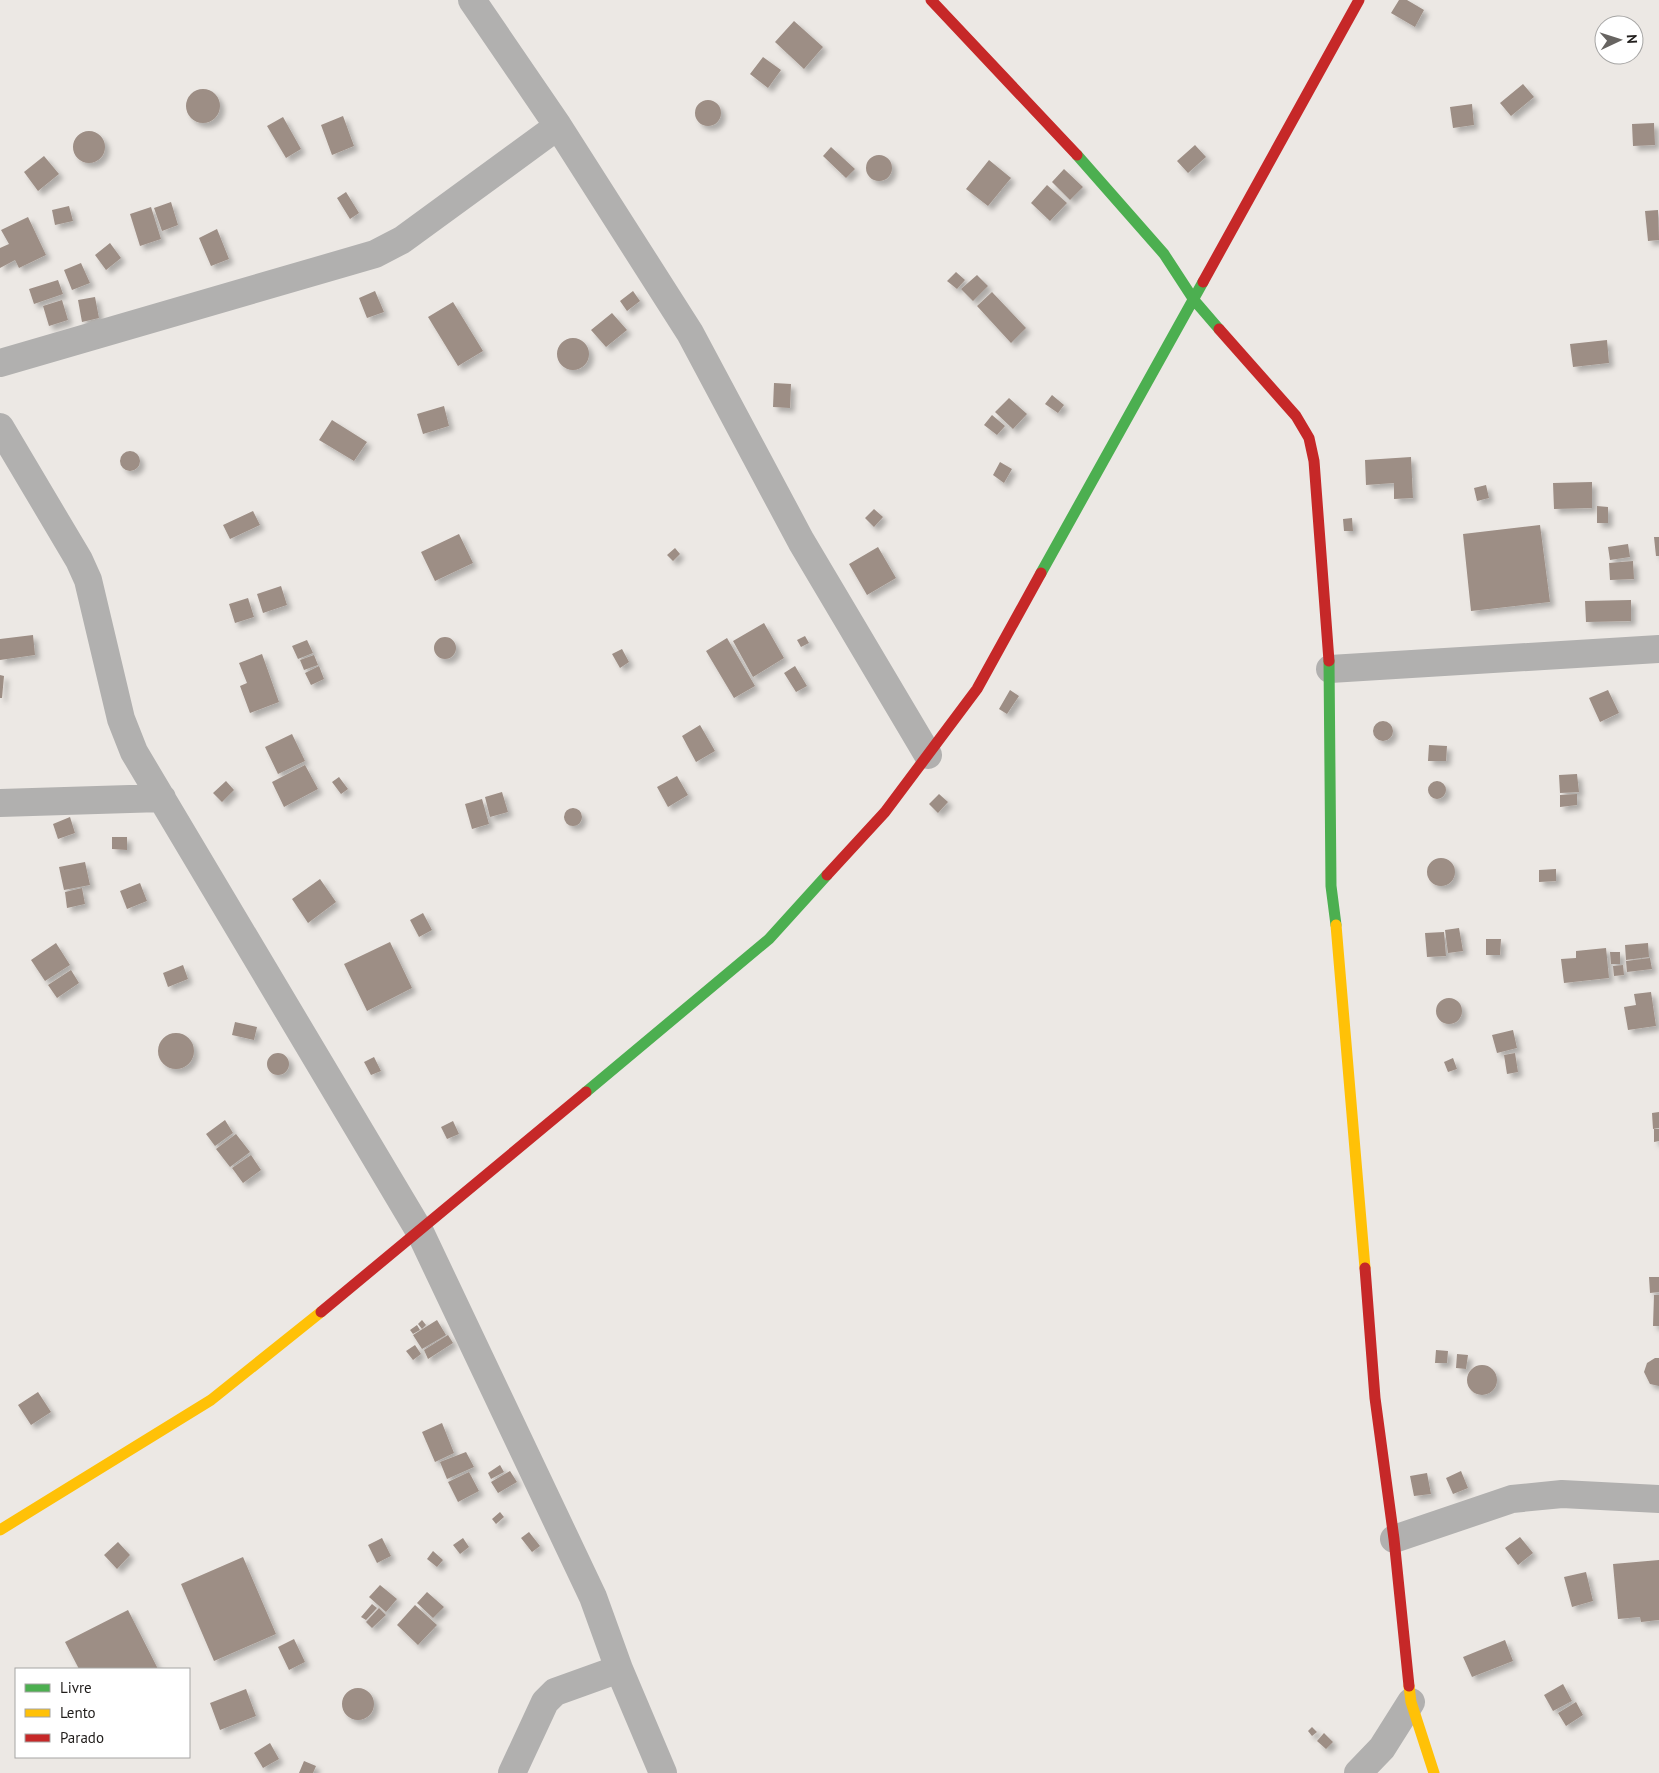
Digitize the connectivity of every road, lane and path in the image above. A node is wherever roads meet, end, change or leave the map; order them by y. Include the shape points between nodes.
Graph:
1 (931, 0) edge
2 (1359, 0) edge
3 (478, 4) edge
4 (558, 126) junction
5 (1194, 300) junction
6 (0, 363) edge
7 (0, 427) edge
8 (1659, 649) edge
9 (1330, 669) junction
10 (928, 754) junction
11 (162, 798) junction
12 (0, 803) edge
13 (420, 1232) junction
14 (1659, 1499) edge
15 (0, 1530) edge
16 (1394, 1538) junction
17 (619, 1669) junction
18 (1412, 1702) junction
19 (512, 1773) edge
20 (663, 1773) edge
21 (1358, 1773) edge
22 (1434, 1773) edge

1 - 5 street via 1076,154 1164,254
2 - 5 street
3 - 4 street
4 - 6 street via 402,240 374,254
4 - 10 street via 690,333 801,541
5 - 9 street via 1296,416 1310,438
5 - 10 street via 977,689
7 - 11 street via 88,580 121,719 134,752
8 - 9 street
9 - 16 street via 1331,886 1339,947 1375,1398
10 - 13 street via 885,812 769,939
11 - 12 street
11 - 13 street
13 - 15 street via 211,1400
13 - 17 street via 593,1597
14 - 16 street via 1562,1494 1512,1499
16 - 18 street
17 - 19 street via 555,1692 545,1702
17 - 20 street
18 - 21 street via 1382,1748
18 - 22 street

